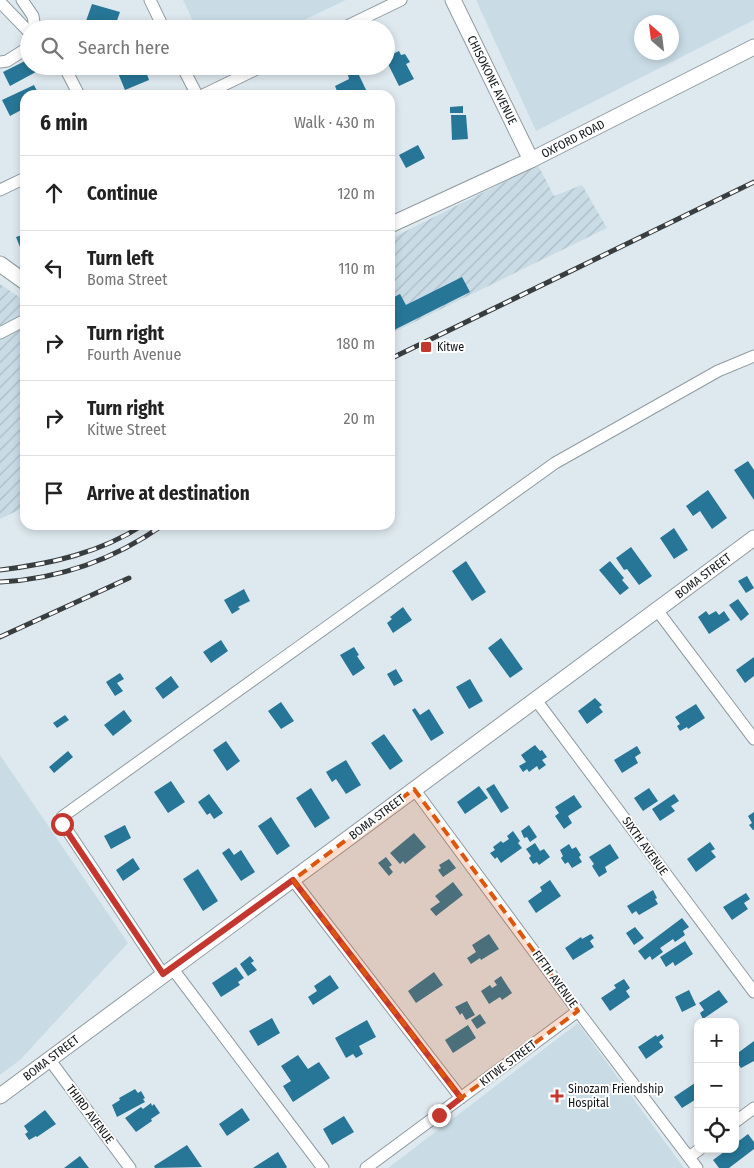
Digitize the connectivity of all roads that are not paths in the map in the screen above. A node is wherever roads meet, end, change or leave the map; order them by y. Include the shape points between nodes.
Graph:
1 (22, 0) edge
2 (150, 0) edge
3 (401, 0) edge
4 (453, 0) edge
5 (0, 2) edge
6 (34, 20) edge
7 (160, 20) edge
8 (360, 20) edge
9 (20, 23) edge
10 (754, 47) edge
11 (20, 52) edge
12 (0, 62) edge
13 (69, 75) edge
14 (187, 75) edge
15 (244, 75) edge
16 (76, 90) edge
17 (194, 90) edge
18 (213, 90) edge
19 (531, 160) junction
20 (20, 180) edge
21 (0, 190) edge
22 (395, 223) edge
23 (0, 264) edge
24 (20, 278) edge
25 (20, 323) edge
26 (0, 333) edge
27 (754, 356) edge
28 (754, 538) edge
29 (657, 610) junction
30 (536, 700) junction
31 (754, 739) edge
32 (414, 789) junction
33 (293, 880) junction
34 (168, 971) junction
35 (754, 992) edge
36 (578, 1010) junction
37 (49, 1060) junction
38 (0, 1096) edge
39 (461, 1098) junction
40 (754, 1108) edge
41 (739, 1119) edge
42 (694, 1153) edge
43 (689, 1157) junction
44 (130, 1168) edge
45 (323, 1168) edge
46 (366, 1168) edge
47 (697, 1168) edge

1 - 6 street
2 - 7 street
3 - 8 street
4 - 19 street, CHISOKONE AVENUE
5 - 9 street
10 - 19 street, OXFORD ROAD
11 - 12 street
13 - 16 street
14 - 17 street
15 - 18 street
19 - 22 street, OXFORD ROAD
20 - 21 street
23 - 24 street
25 - 26 street
27 - 34 street via 718,371 555,463 62,816 62,824
28 - 29 street, BOMA STREET
29 - 30 street, BOMA STREET
29 - 31 street
30 - 32 street, BOMA STREET
30 - 35 street, SIXTH AVENUE
32 - 33 street, BOMA STREET
32 - 36 street, FIFTH AVENUE
33 - 34 street, BOMA STREET
33 - 39 street
34 - 37 street, BOMA STREET
34 - 45 street
36 - 39 street, KITWE STREET
36 - 43 street, FIFTH AVENUE
37 - 38 street, BOMA STREET
37 - 44 street, THIRD AVENUE
39 - 46 street, KITWE STREET
40 - 41 street
42 - 43 street
43 - 47 street, FIFTH AVENUE

